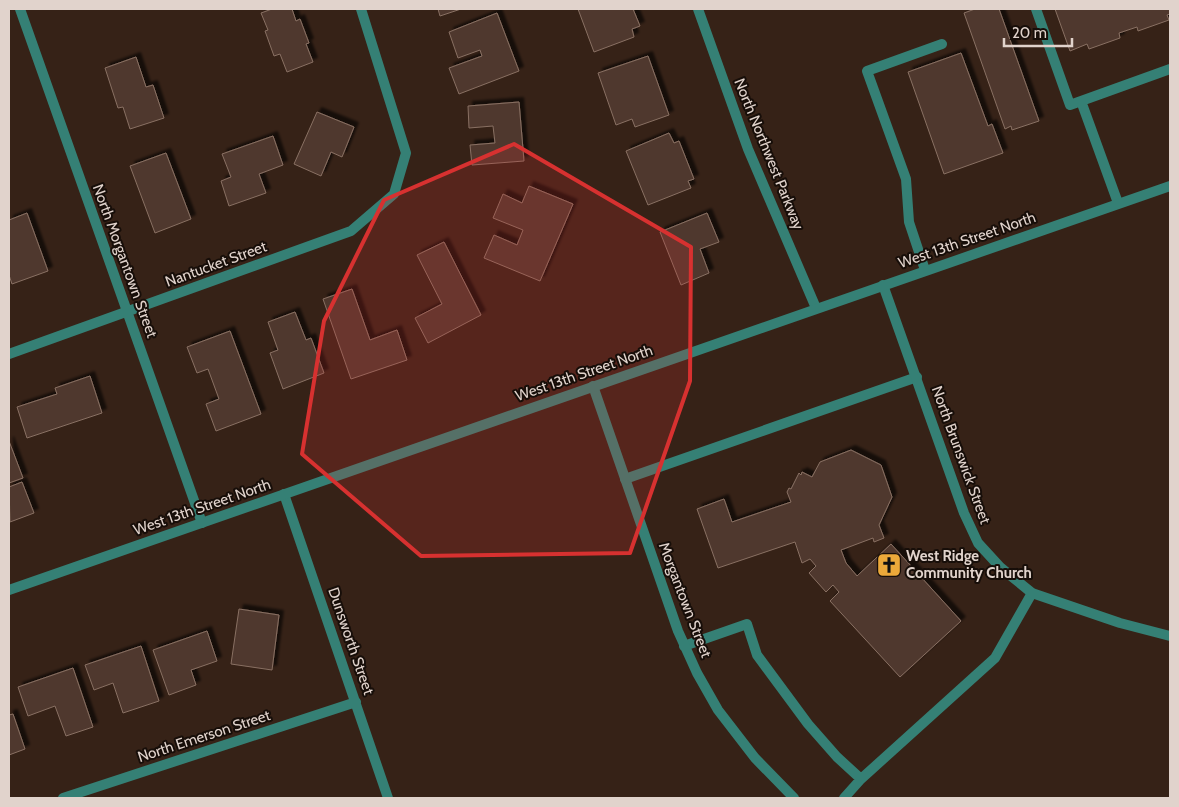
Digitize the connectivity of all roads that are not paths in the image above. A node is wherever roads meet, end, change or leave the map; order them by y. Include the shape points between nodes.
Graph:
1 (20, 9) edge
2 (361, 9) edge
3 (698, 9) edge
4 (1036, 9) edge
5 (942, 44) dead end
6 (1170, 69) edge
7 (1081, 101) junction
8 (1170, 186) edge
9 (1118, 203) junction
10 (925, 270) junction
11 (883, 285) junction
12 (816, 308) junction
13 (127, 312) junction
14 (9, 354) edge
15 (917, 378) junction
16 (593, 386) junction
17 (625, 479) junction
18 (284, 494) junction
19 (202, 522) junction
20 (9, 590) edge
21 (1032, 593) junction
22 (1170, 636) edge
23 (684, 646) junction
24 (356, 702) junction
25 (861, 779) junction
26 (63, 798) edge
27 (388, 798) edge
28 (794, 798) edge
29 (844, 798) edge

1 - 13 street, North Morgantown Street
2 - 13 street, Nantucket Street via 406,153 394,194 351,231
3 - 12 street, North Northwest Parkway via 748,149
4 - 7 street via 1070,105
5 - 10 street via 867,70 906,180 908,222
6 - 7 street
7 - 9 street
8 - 9 street, West 13th Street North
9 - 10 street, West 13th Street North
10 - 11 street, West 13th Street North
11 - 12 street, West 13th Street North
11 - 15 street, North Brunswick Street
12 - 16 street, West 13th Street North
13 - 14 street, Nantucket Street
13 - 19 street, North Morgantown Street
15 - 17 street
15 - 21 street, North Brunswick Street via 964,513 978,543 1000,567
16 - 17 street, Morgantown Street
16 - 18 street, West 13th Street North
17 - 23 street, Morgantown Street
18 - 19 street, West 13th Street North
18 - 24 street, Dunsworth Street
19 - 20 street, West 13th Street North
21 - 22 street, North Brunswick Street
21 - 25 street via 995,658
23 - 25 street via 747,624 757,656 802,716
23 - 28 street, Morgantown Street via 718,710 755,758
24 - 26 street, North Emerson Street
24 - 27 street, Dunsworth Street
25 - 29 street

